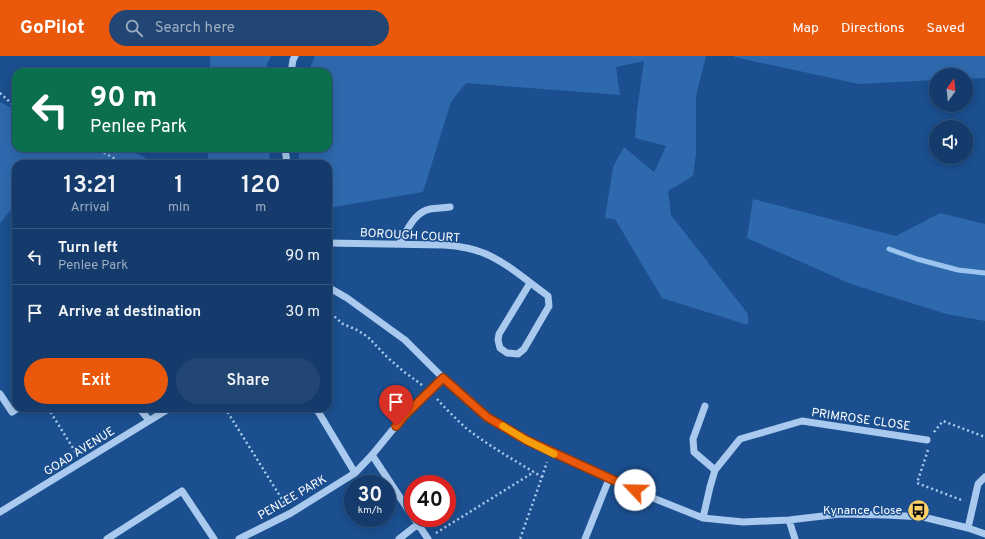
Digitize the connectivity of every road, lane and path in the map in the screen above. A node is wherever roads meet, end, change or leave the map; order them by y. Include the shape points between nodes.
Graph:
1 (295, 56) edge
2 (292, 68) edge
3 (0, 93) edge
4 (12, 105) edge
5 (102, 152) edge
6 (118, 160) edge
7 (450, 208) dead end
8 (332, 243) edge
9 (399, 244) junction
10 (530, 283) junction
11 (332, 289) edge
12 (332, 314) edge
13 (443, 378) junction
14 (430, 391) junction
15 (0, 394) edge
16 (705, 406) dead end
17 (12, 412) edge
18 (51, 412) edge
19 (142, 412) edge
20 (163, 412) edge
21 (228, 412) edge
22 (318, 412) edge
23 (149, 420) junction
24 (985, 438) edge
25 (927, 440) junction
26 (551, 452) junction
27 (372, 455) junction
28 (82, 462) junction
29 (715, 470) junction
30 (534, 472) junction
31 (355, 473) junction
32 (542, 477) junction
33 (985, 477) edge
34 (609, 479) junction
35 (404, 503) edge
36 (973, 505) junction
37 (0, 512) edge
38 (291, 512) junction
39 (703, 518) junction
40 (789, 520) junction
41 (409, 527) edge
42 (420, 527) edge
43 (968, 528) junction
44 (985, 534) edge
45 (428, 538) edge
46 (107, 539) edge
47 (214, 539) edge
48 (240, 539) edge
49 (399, 539) edge
50 (520, 539) edge
51 (585, 539) edge
52 (795, 539) edge

1 - 2 street
3 - 4 path
5 - 6 path
7 - 9 street via 430,209 418,215
8 - 9 street, BOROUGH COURT
9 - 10 street, BOROUGH COURT via 457,246 475,250 500,261
10 - 10 street, BOROUGH COURT via 499,334 500,348 507,353 518,354 524,349 549,306 548,296
11 - 13 street via 405,340
12 - 14 path via 343,324 368,337 403,371
13 - 14 street, PENLEE PARK
13 - 26 street via 487,417
14 - 27 street, PENLEE PARK via 404,416
14 - 30 path via 466,428
15 - 17 street
16 - 29 street via 693,439 694,452
18 - 28 path
19 - 23 street
20 - 23 street, GOAD AVENUE
21 - 38 path
22 - 31 street
23 - 28 street, GOAD AVENUE
24 - 25 path via 943,421
25 - 29 street, PRIMROSE CLOSE via 802,421 740,439
25 - 36 path via 930,446 918,484
26 - 32 path
26 - 34 street
27 - 31 street, PENLEE PARK
27 - 35 street
28 - 37 street, GOAD AVENUE
29 - 39 street, PRIMROSE CLOSE
30 - 32 path
30 - 45 path
31 - 38 street, PENLEE PARK
32 - 50 path
33 - 36 street via 978,484
34 - 39 street
34 - 51 street
36 - 43 street
38 - 48 street, PENLEE PARK
39 - 40 street via 743,522
40 - 43 street via 840,514 886,515 923,517
40 - 52 street
41 - 49 street
42 - 45 street
43 - 44 street
46 - 47 street via 182,491

